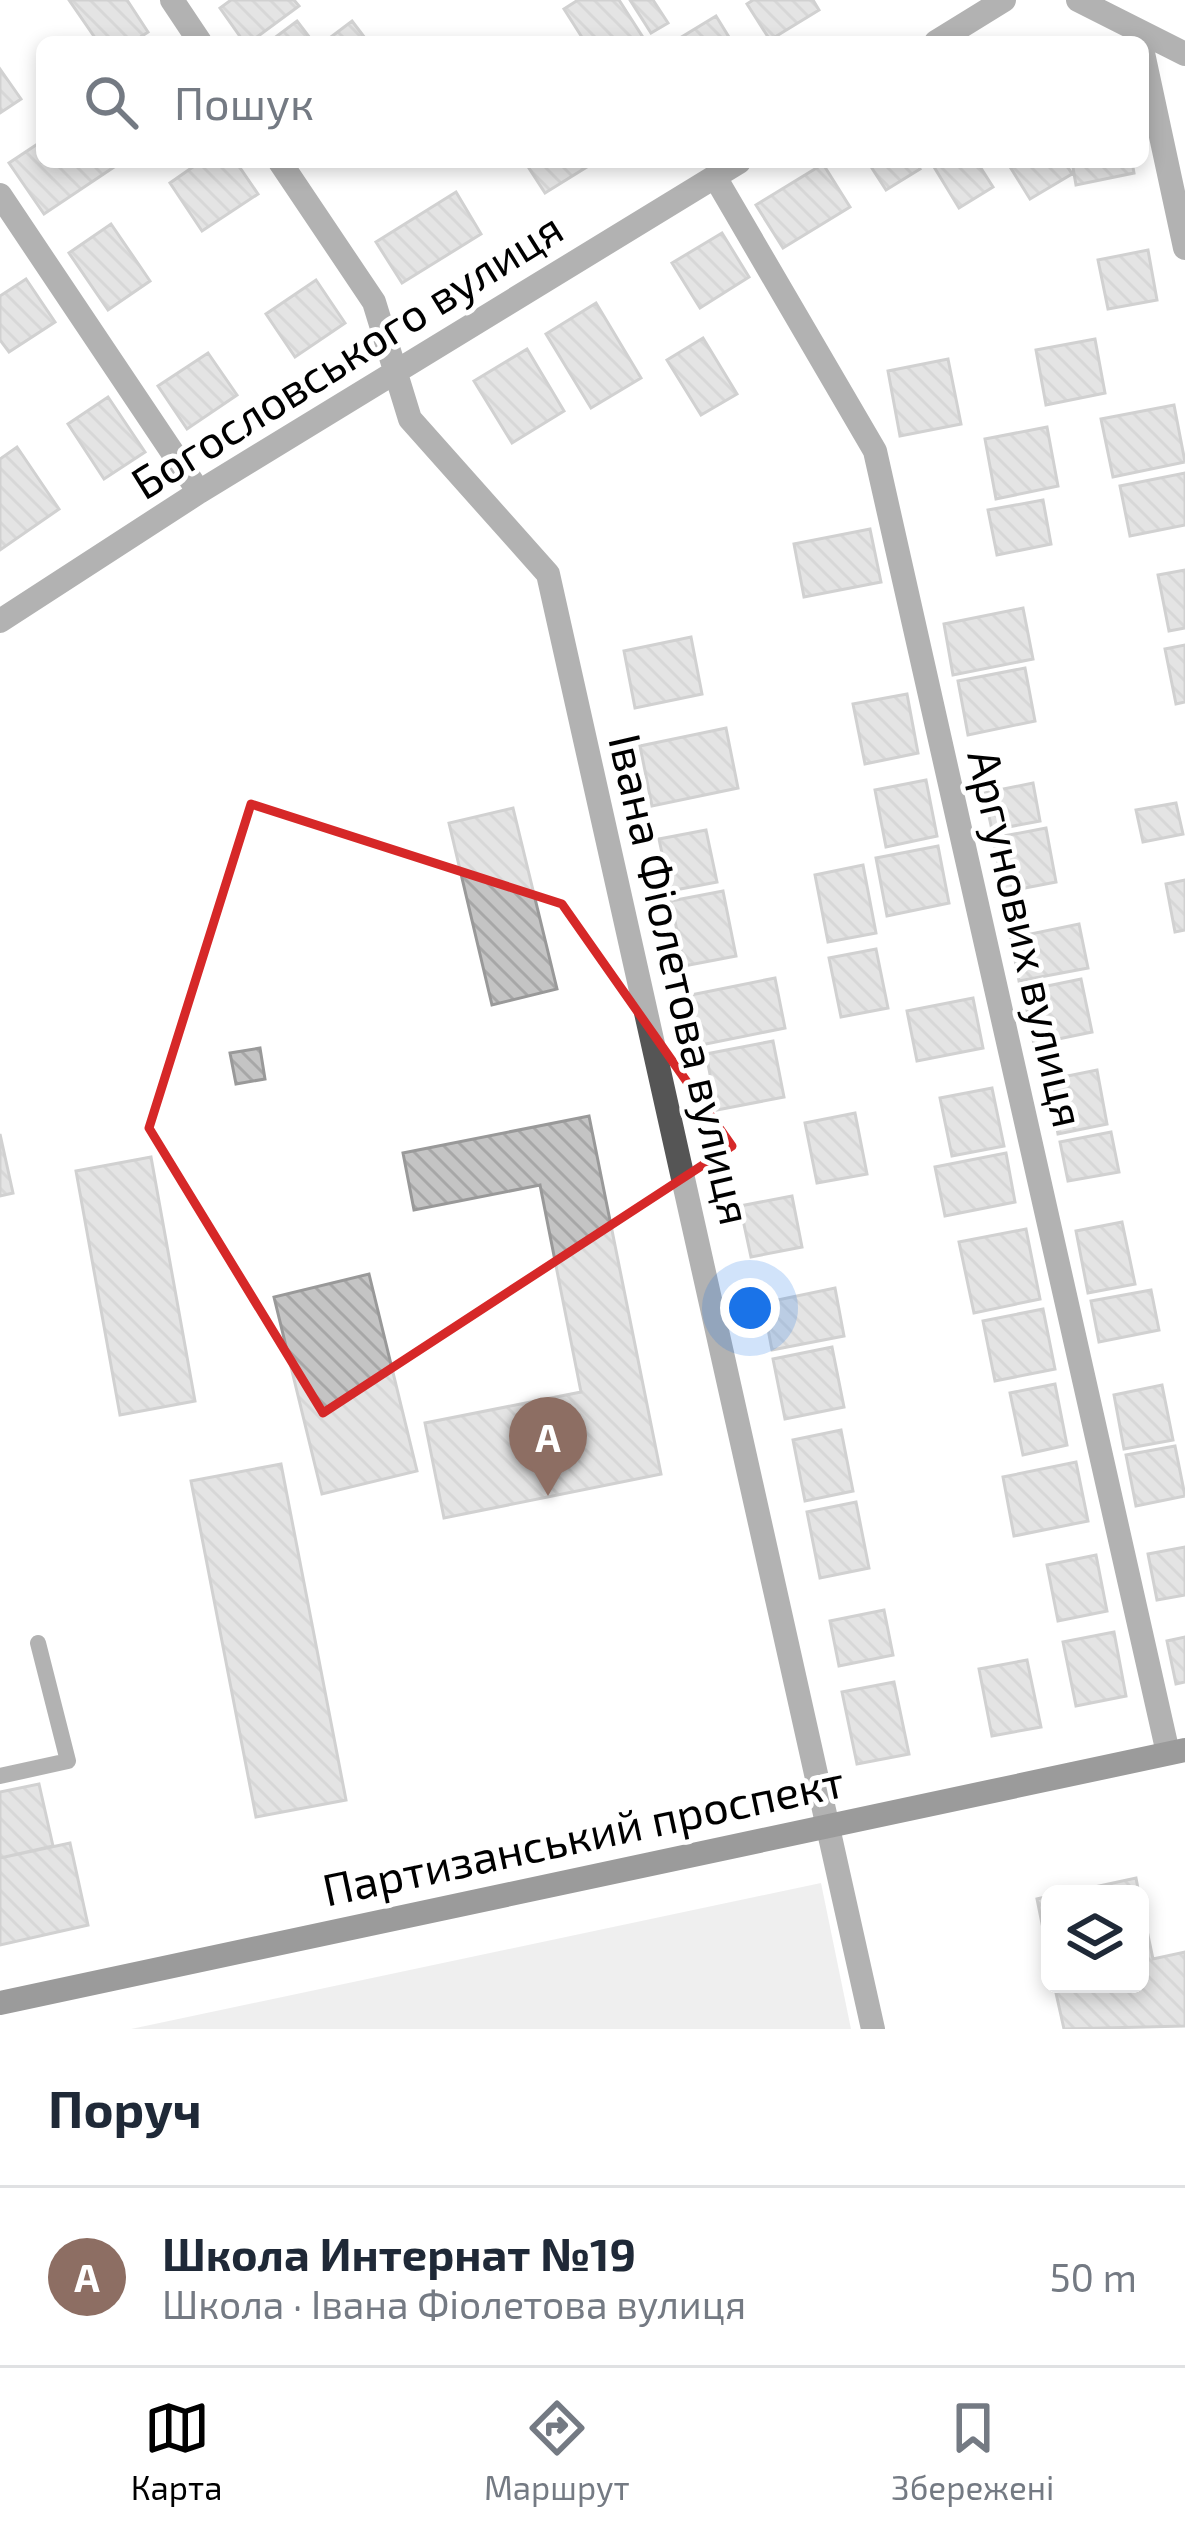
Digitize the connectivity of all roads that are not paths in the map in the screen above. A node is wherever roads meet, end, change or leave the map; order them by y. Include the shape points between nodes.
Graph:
1 (172, 0) edge
2 (1004, 0) edge
3 (1078, 0) edge
4 (196, 36) edge
5 (945, 36) edge
6 (1131, 36) edge
7 (1149, 44) edge
8 (1185, 54) edge
9 (1149, 83) edge
10 (284, 168) edge
11 (729, 168) edge
12 (715, 177) junction
13 (0, 196) edge
14 (1185, 248) edge
15 (394, 372) junction
16 (199, 492) junction
17 (0, 621) edge
18 (38, 1642) dead end
19 (1176, 1752) edge
20 (0, 1776) edge
21 (828, 1824) junction
22 (0, 2003) edge
23 (874, 2029) edge

1 - 4 street
2 - 5 street
3 - 6 street
7 - 8 street
9 - 14 street
10 - 15 street, Івана Фіолетова вулиця via 374,302
11 - 12 street, Богословського вулиця
12 - 15 street, Богословського вулиця
12 - 19 street, Аргунових вулиця via 875,451
13 - 16 street
15 - 16 street, Богословського вулиця
15 - 21 street, Івана Фіолетова вулиця via 410,419 548,574
16 - 17 street, Богословського вулиця
18 - 20 lane via 68,1761
19 - 21 street, Партизанський проспект
21 - 22 street, Партизанський проспект
21 - 23 street, Івана Фіолетова вулиця

